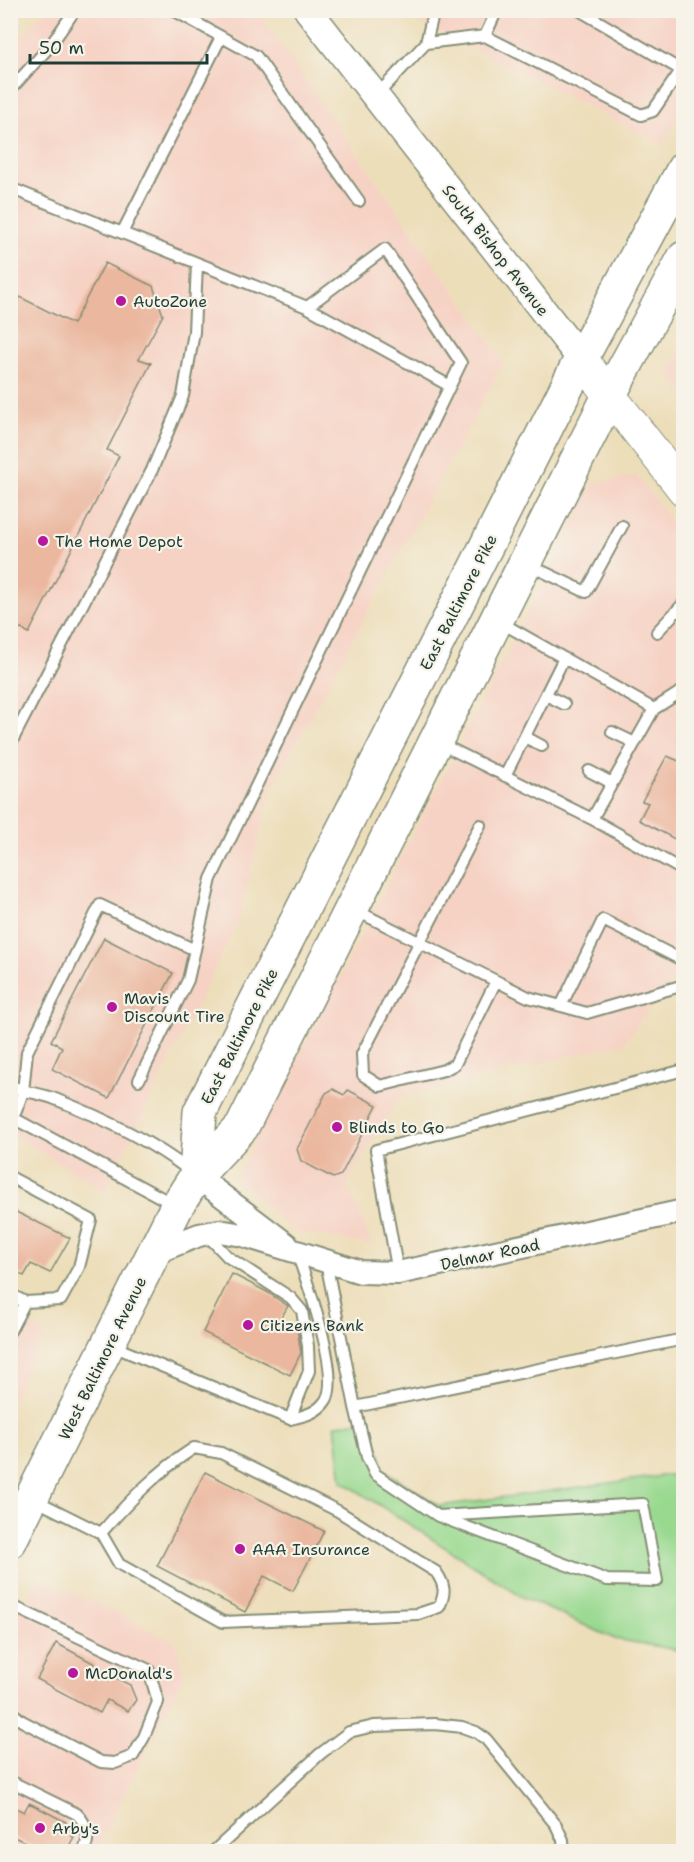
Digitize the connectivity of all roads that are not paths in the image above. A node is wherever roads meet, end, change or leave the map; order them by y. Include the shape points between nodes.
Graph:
1 (75, 10) edge
2 (172, 10) edge
3 (308, 10) edge
4 (434, 10) edge
5 (497, 10) edge
6 (579, 10) edge
7 (484, 36) junction
8 (221, 37) junction
9 (426, 43) junction
10 (682, 68) edge
11 (10, 90) edge
12 (376, 96) junction
13 (684, 168) edge
14 (10, 188) edge
15 (359, 201) dead end
16 (122, 233) junction
17 (684, 258) edge
18 (197, 264) junction
19 (307, 307) junction
20 (581, 359) junction
21 (450, 386) junction
22 (610, 394) junction
23 (684, 490) edge
24 (622, 526) dead end
25 (524, 563) junction
26 (684, 603) edge
27 (496, 620) junction
28 (657, 632) dead end
29 (564, 658) junction
30 (546, 695) junction
31 (684, 695) edge
32 (564, 704) dead end
33 (654, 709) junction
34 (612, 732) dead end
35 (525, 736) junction
36 (436, 741) junction
37 (635, 743) junction
38 (10, 745) edge
39 (542, 747) dead end
40 (589, 771) dead end
41 (505, 776) junction
42 (612, 783) junction
43 (592, 819) junction
44 (480, 825) dead end
45 (341, 833) junction
46 (380, 852) junction
47 (684, 871) edge
48 (352, 909) junction
49 (420, 943) junction
50 (195, 950) junction
51 (684, 961) edge
52 (496, 981) junction
53 (684, 985) edge
54 (561, 1006) junction
55 (684, 1070) edge
56 (139, 1080) dead end
57 (10, 1085) edge
58 (23, 1092) junction
59 (13, 1123) edge
60 (196, 1176) junction
61 (10, 1177) edge
62 (177, 1206) junction
63 (684, 1211) edge
64 (206, 1234) junction
65 (154, 1252) junction
66 (297, 1253) junction
67 (326, 1262) junction
68 (398, 1273) junction
69 (10, 1294) edge
70 (25, 1302) junction
71 (10, 1331) edge
72 (684, 1339) edge
73 (110, 1345) junction
74 (355, 1407) junction
75 (290, 1419) junction
76 (32, 1499) junction
77 (438, 1516) junction
78 (101, 1533) junction
79 (10, 1541) edge
80 (10, 1605) edge
81 (10, 1711) edge
82 (10, 1781) edge
83 (83, 1851) edge
84 (213, 1851) edge
85 (564, 1851) edge

1 - 11 lane via 50,46
2 - 8 lane
3 - 12 street, South Bishop Avenue
4 - 9 lane
5 - 7 lane
6 - 10 lane
7 - 9 lane
7 - 10 lane via 641,115 652,111
8 - 15 lane via 256,56
8 - 16 lane
9 - 12 lane
12 - 20 street, South Bishop Avenue
13 - 20 main road, East Baltimore Pike
14 - 16 lane
16 - 18 lane
17 - 22 main road
18 - 19 lane
18 - 38 lane via 194,332 183,396 152,470
19 - 21 lane
19 - 21 lane via 385,249 461,363
20 - 22 main road, South Bishop Avenue
20 - 45 main road, East Baltimore Pike
21 - 50 lane via 211,879
22 - 23 main road, South Bishop Avenue
22 - 25 main road
24 - 25 lane via 586,592
25 - 27 main road
26 - 28 lane
27 - 29 lane
27 - 36 main road
29 - 30 lane
29 - 33 lane
30 - 32 lane
30 - 35 lane
31 - 33 lane via 679,693
33 - 37 lane
34 - 37 lane
35 - 39 lane
35 - 41 lane
36 - 41 lane
36 - 46 main road
37 - 42 lane
40 - 42 lane
41 - 43 lane
42 - 43 lane
43 - 47 lane
44 - 49 lane
45 - 46 main road
45 - 60 main road, East Baltimore Pike via 200,1112
46 - 48 main road
48 - 49 lane
48 - 60 main road via 242,1127
49 - 52 lane
49 - 52 lane via 362,1054 363,1075 380,1086 455,1064
50 - 56 lane via 188,980
50 - 58 lane via 100,905 27,1052
51 - 54 lane via 603,920
52 - 54 lane via 528,997
53 - 54 lane via 587,1013
55 - 68 lane via 376,1150
57 - 58 lane
58 - 59 lane
58 - 60 lane via 58,1100 157,1148
59 - 62 lane
60 - 62 main road, West Baltimore Avenue
60 - 66 street, Delmar Road
61 - 70 lane via 91,1220 79,1267 62,1300
62 - 65 main road, West Baltimore Avenue
63 - 68 street, Delmar Road
64 - 65 street, Delmar Road
64 - 66 street, Delmar Road via 219,1231 243,1235
64 - 75 lane via 228,1257 291,1298 302,1311 309,1371
65 - 73 main road, West Baltimore Avenue
66 - 67 street, Delmar Road
66 - 75 lane via 331,1381 327,1400 312,1414
67 - 68 street, Delmar Road via 361,1272
67 - 74 lane
69 - 70 lane
70 - 71 lane
72 - 74 lane
73 - 75 lane
73 - 76 main road, West Baltimore Avenue
74 - 77 lane via 375,1474
76 - 78 lane
76 - 79 main road, West Baltimore Avenue
77 - 77 lane via 607,1580 657,1581 643,1504
78 - 78 lane via 119,1564 223,1622 418,1614 439,1607 445,1595 436,1572 338,1511 221,1453 194,1448 137,1493
80 - 81 lane via 149,1670 158,1702 133,1756 115,1763 100,1762
82 - 83 lane via 77,1814 85,1822 87,1833
84 - 85 lane via 349,1732 374,1726 435,1724 462,1727 486,1739 556,1825

